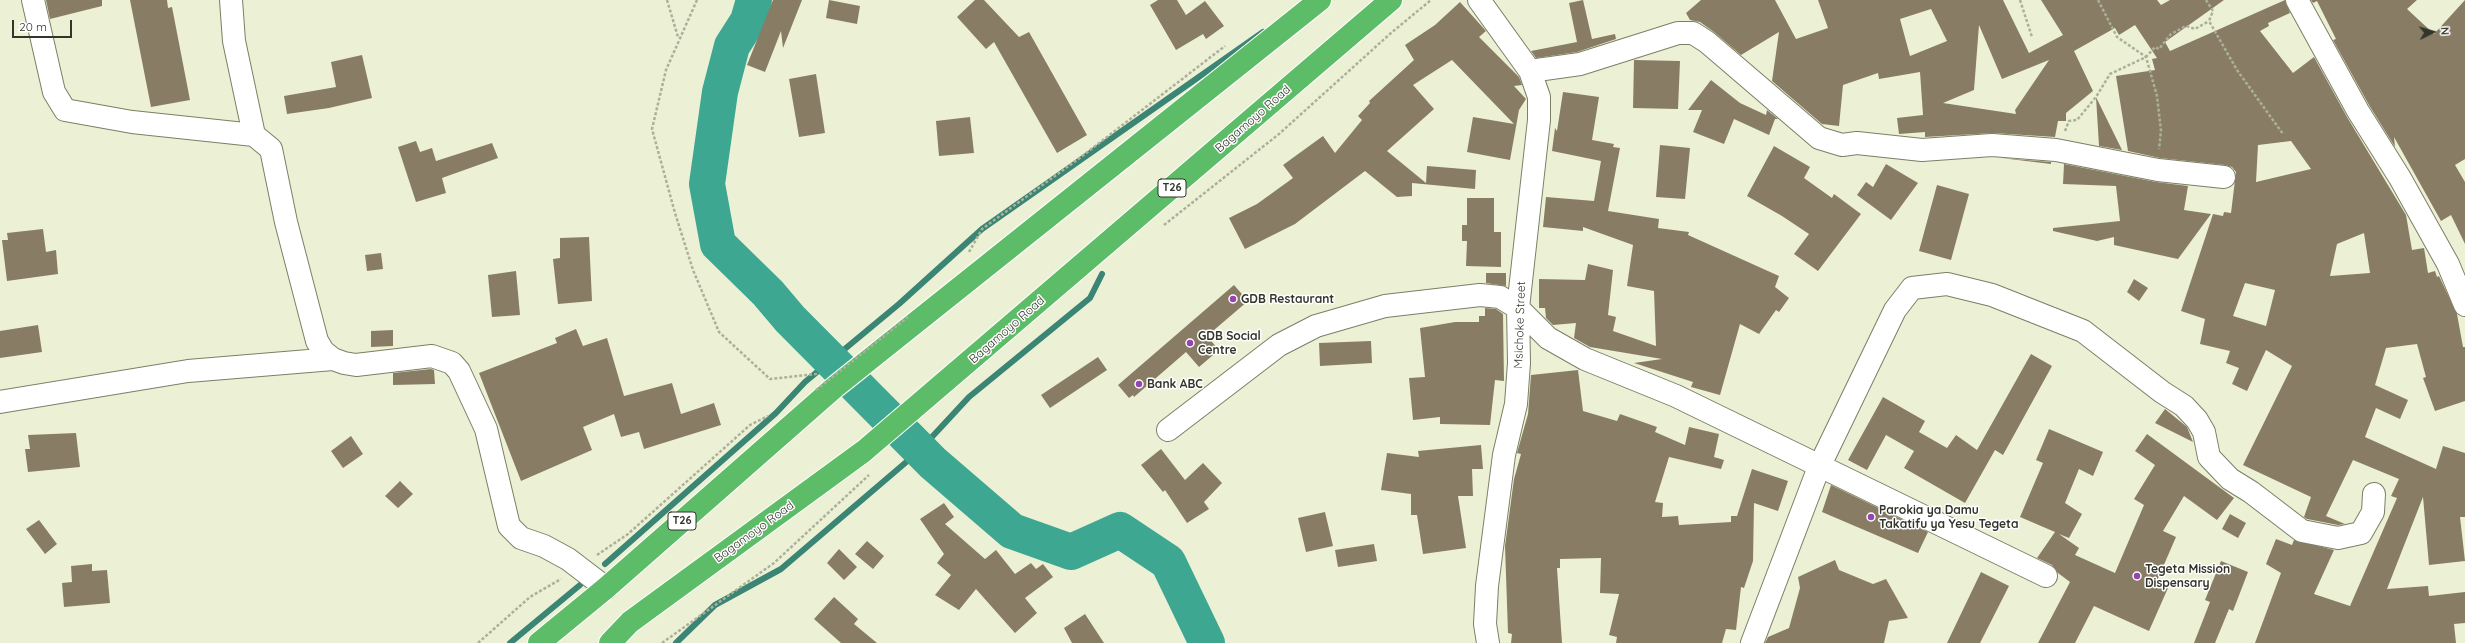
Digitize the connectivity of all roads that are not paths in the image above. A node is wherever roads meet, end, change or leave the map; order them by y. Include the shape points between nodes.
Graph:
1 (34, 0) edge
2 (231, 0) edge
3 (1320, 0) edge
4 (1391, 0) edge
5 (1479, 0) edge
6 (2297, 0) edge
7 (1530, 71) junction
8 (254, 135) junction
9 (2224, 177) dead end
10 (2465, 305) edge
11 (1518, 308) junction
12 (333, 359) junction
13 (0, 402) edge
14 (1168, 430) dead end
15 (1819, 467) junction
16 (2374, 494) dead end
17 (2046, 576) dead end
18 (606, 588) junction
19 (539, 643) edge
20 (610, 643) edge
21 (1488, 643) edge
22 (1752, 643) edge

1 - 8 street via 54,92 65,110 132,122
2 - 8 street via 234,41
3 - 18 highway, T26 via 911,318 817,395
4 - 20 highway, Bagamoyo Road / T26 via 864,451 630,622
5 - 7 street, Msichoke Street
6 - 10 street via 2358,111 2400,178 2448,264
7 - 9 street via 1580,64 1678,33 1693,33 1714,47 1819,138 1842,145 1856,143 1922,150 1992,145 2056,150 2158,170
7 - 11 street, Msichoke Street via 1539,97 1538,120
8 - 12 street via 271,149 286,222 317,341 323,351
11 - 14 street via 1500,297 1480,295 1385,306 1316,326 1279,345
11 - 15 street via 1548,338 1585,359 1676,396
11 - 21 street, Msichoke Street via 1519,364 1516,404 1504,454 1487,586 1485,624
12 - 13 street via 188,371
12 - 18 street via 344,364 356,365 432,356 452,363 459,371 486,429 509,526 521,538 544,546 580,567
15 - 16 street via 1895,310 1912,288 1947,284 1992,295 2083,331 2184,406 2204,432 2209,457 2230,480 2251,492 2302,531 2338,538 2361,533 2373,512
15 - 17 street
15 - 22 street
18 - 19 highway, T26

